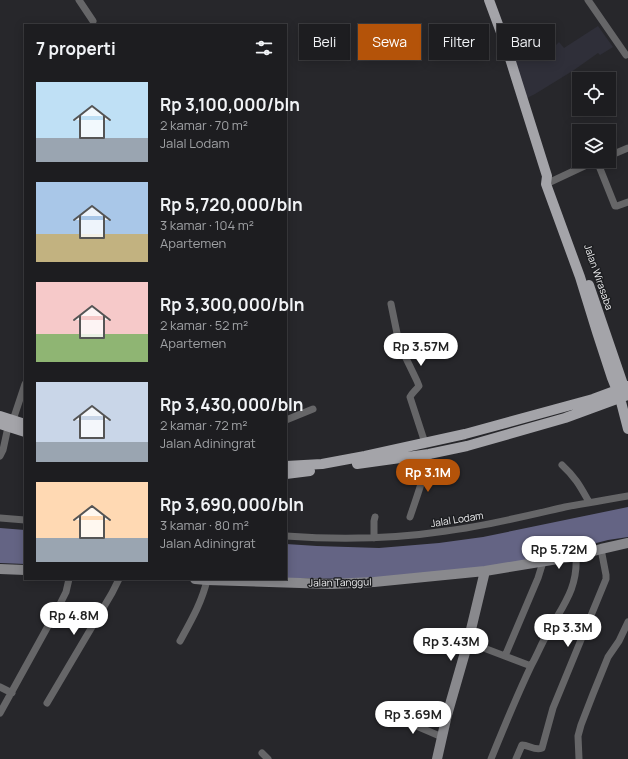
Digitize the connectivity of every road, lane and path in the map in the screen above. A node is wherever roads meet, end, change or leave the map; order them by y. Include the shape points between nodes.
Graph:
1 (79, 0) edge
2 (489, 0) edge
3 (588, 0) edge
4 (93, 21) dead end
5 (626, 55) dead end
6 (628, 148) edge
7 (616, 153) edge
8 (578, 168) edge
9 (599, 168) edge
10 (548, 180) junction
11 (628, 202) edge
12 (391, 304) dead end
13 (24, 386) edge
14 (625, 393) edge
15 (313, 409) dead end
16 (0, 416) edge
17 (287, 420) edge
18 (7, 424) edge
19 (24, 424) edge
20 (628, 429) edge
21 (24, 432) edge
22 (425, 443) junction
23 (429, 454) junction
24 (0, 456) edge
25 (562, 465) dead end
26 (287, 466) edge
27 (287, 474) edge
28 (628, 496) edge
29 (588, 502) junction
30 (375, 517) dead end
31 (410, 517) dead end
32 (0, 518) edge
33 (24, 520) edge
34 (287, 536) edge
35 (374, 538) junction
36 (628, 543) edge
37 (601, 549) junction
38 (576, 556) junction
39 (543, 562) junction
40 (0, 569) edge
41 (24, 570) edge
42 (485, 571) junction
43 (69, 580) edge
44 (118, 580) edge
45 (207, 580) joint
46 (628, 622) edge
47 (180, 641) dead end
48 (468, 642) junction
49 (505, 656) junction
50 (531, 666) junction
51 (0, 687) edge
52 (12, 693) junction
53 (47, 703) dead end
54 (429, 708) dead end
55 (0, 713) edge
56 (391, 715) dead end
57 (447, 715) junction
58 (442, 737) junction
59 (437, 759) edge
60 (491, 759) edge
61 (516, 759) edge
62 (579, 759) edge

1 - 4 street
2 - 10 main road, Jalan Wirasaba
3 - 5 street
6 - 7 street
8 - 10 street
9 - 11 street via 615,206
10 - 14 main road, Jalan Wirasaba via 597,332
12 - 22 street via 399,343 418,381 419,386 410,397
13 - 18 street
14 - 20 main road, Jalan Wirasaba
14 - 22 main road
14 - 23 main road via 565,418
15 - 17 street
16 - 18 main road
18 - 19 main road
18 - 21 main road
18 - 24 street
22 - 26 main road via 322,464
23 - 27 main road
23 - 31 street
25 - 29 street via 579,483
28 - 29 street, Jalal Lodam
29 - 35 street, Jalal Lodam via 446,531
30 - 35 street
32 - 33 street
34 - 35 street, Jalal Lodam
36 - 37 street, Jalan Tanggul
37 - 38 street, Jalan Tanggul
37 - 61 street via 606,579 553,708 542,748 522,745
38 - 39 street, Jalan Tanggul
38 - 50 street via 575,579 568,599
39 - 42 street, Jalan Tanggul
39 - 49 street
40 - 41 street
42 - 45 street, Jalan Tanggul via 331,584
42 - 48 street
43 - 52 street via 58,608
44 - 53 street
45 - 47 street via 204,593
46 - 62 street via 608,657 581,725 578,736
48 - 49 street
48 - 57 street
49 - 50 street
50 - 60 street
51 - 52 street
52 - 55 street
54 - 57 street
56 - 58 street
57 - 58 street
58 - 59 street

